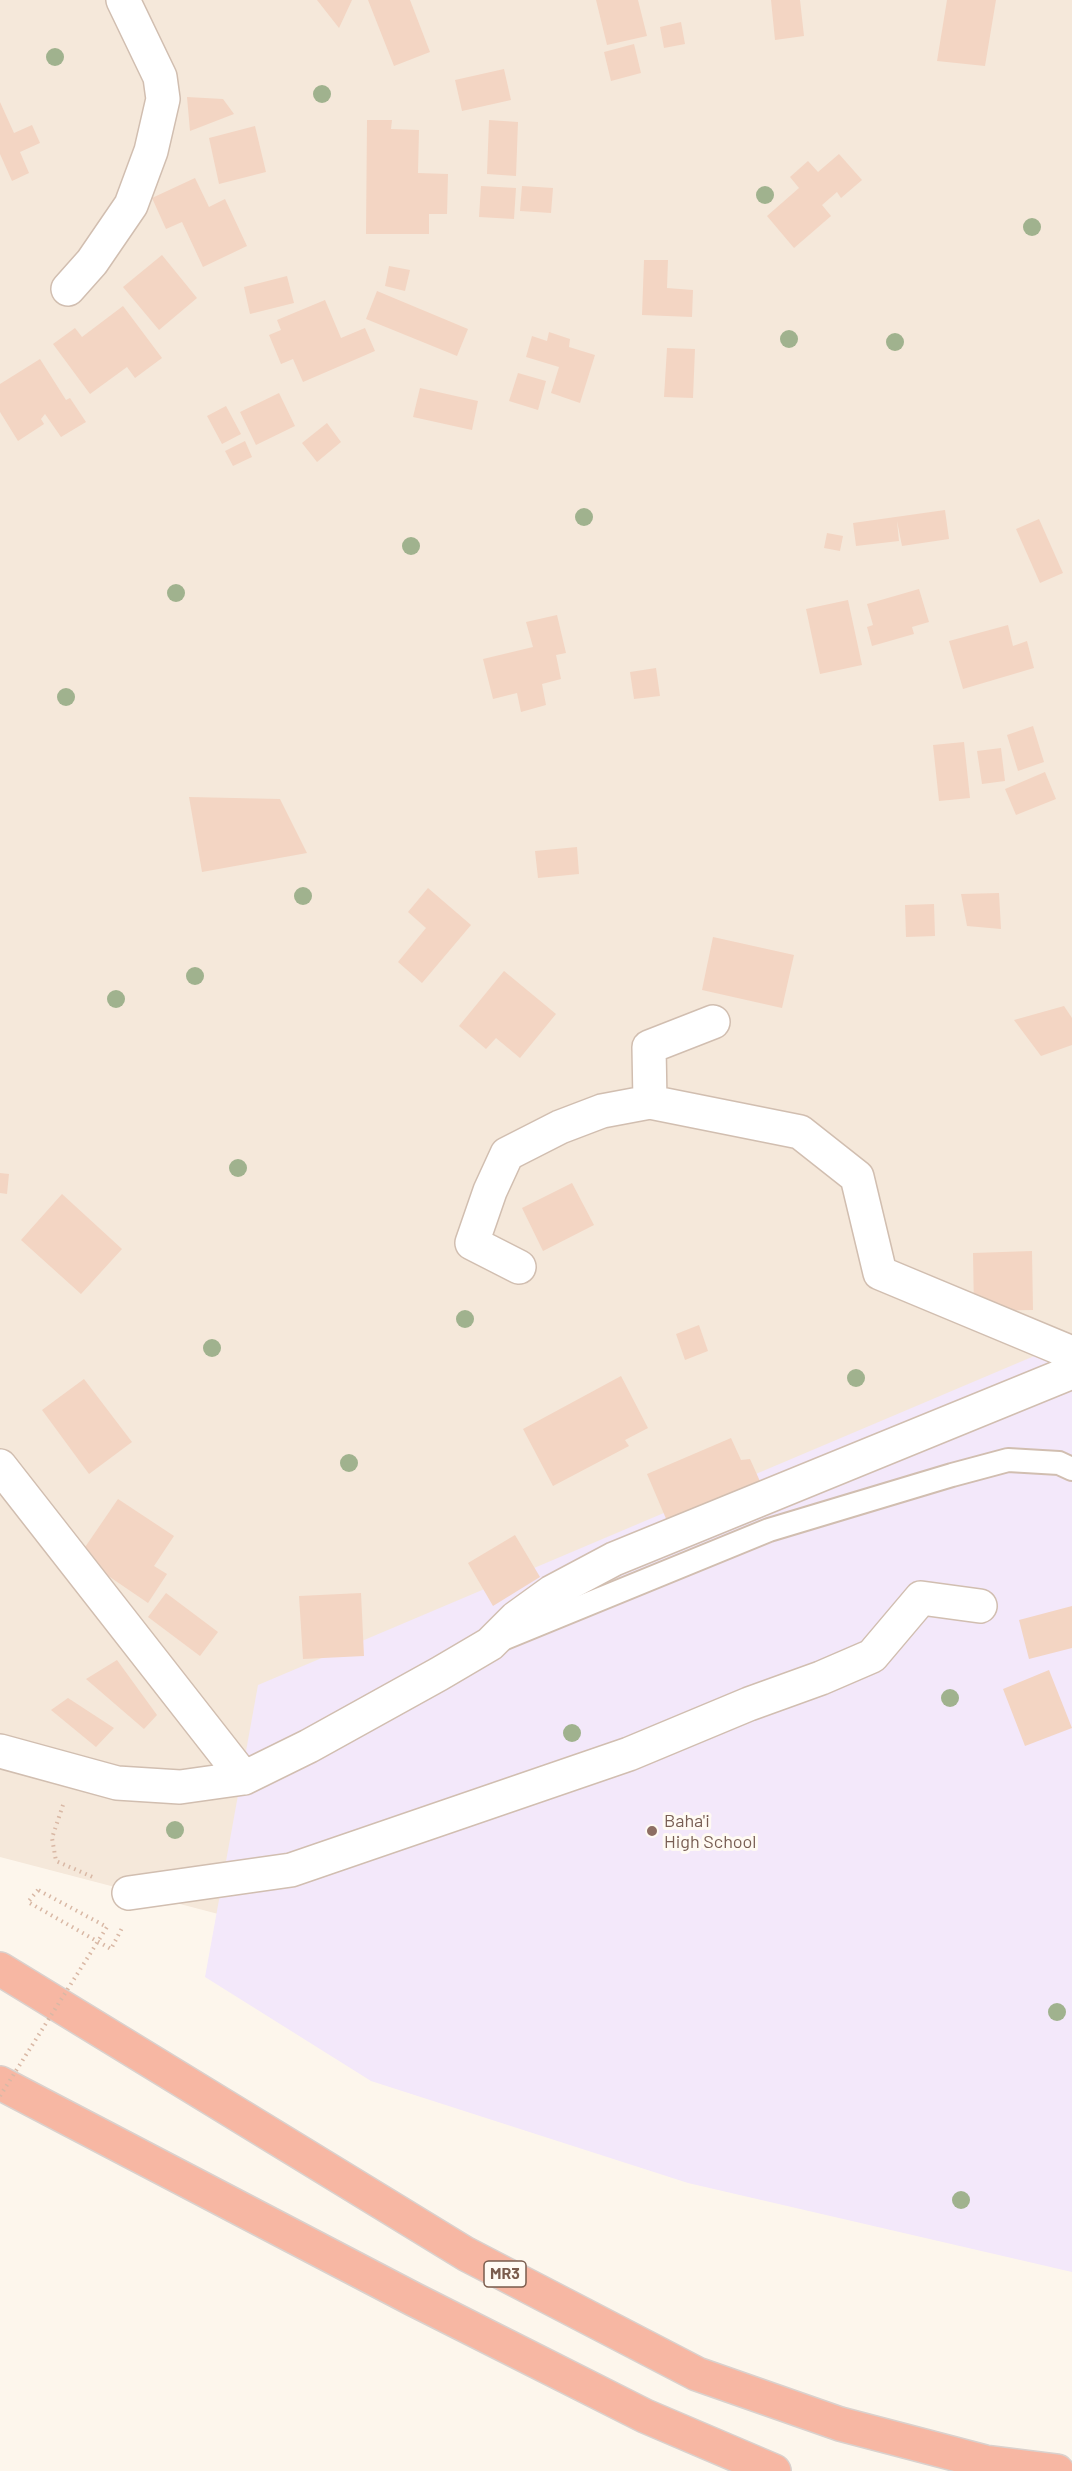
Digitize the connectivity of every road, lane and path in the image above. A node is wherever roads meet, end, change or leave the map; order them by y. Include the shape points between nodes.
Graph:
1 (123, 0) edge
2 (68, 289) dead end
3 (713, 1022) dead end
4 (650, 1102) junction
5 (519, 1267) dead end
6 (1072, 1353) edge
7 (1072, 1372) edge
8 (0, 1466) edge
9 (1072, 1469) edge
10 (980, 1606) dead end
11 (490, 1644) junction
12 (0, 1751) edge
13 (74, 1772) junction
14 (244, 1778) junction
15 (129, 1893) junction
16 (0, 1969) edge
17 (0, 2083) edge
18 (0, 2096) edge
19 (774, 2471) edge
20 (1057, 2471) edge

1 - 2 street via 160,77 163,99 151,152 131,205
3 - 4 street via 649,1047
4 - 5 street via 602,1111 507,1154 472,1243
4 - 6 street via 800,1132 857,1177 880,1273
7 - 11 street via 614,1559 552,1593 516,1618
8 - 14 street
9 - 11 lane via 1059,1463 1008,1460 770,1530
10 - 15 street via 921,1598 872,1656 629,1754 302,1867
11 - 14 street
12 - 13 street
13 - 14 street via 117,1783 180,1787
13 - 15 path via 52,1838 56,1861
15 - 18 path, bridge via 135,1905 111,1949 28,1902 39,1890 107,1928
16 - 20 highway, MR3 via 466,2254 697,2374 840,2424 985,2462
17 - 19 highway via 645,2416

